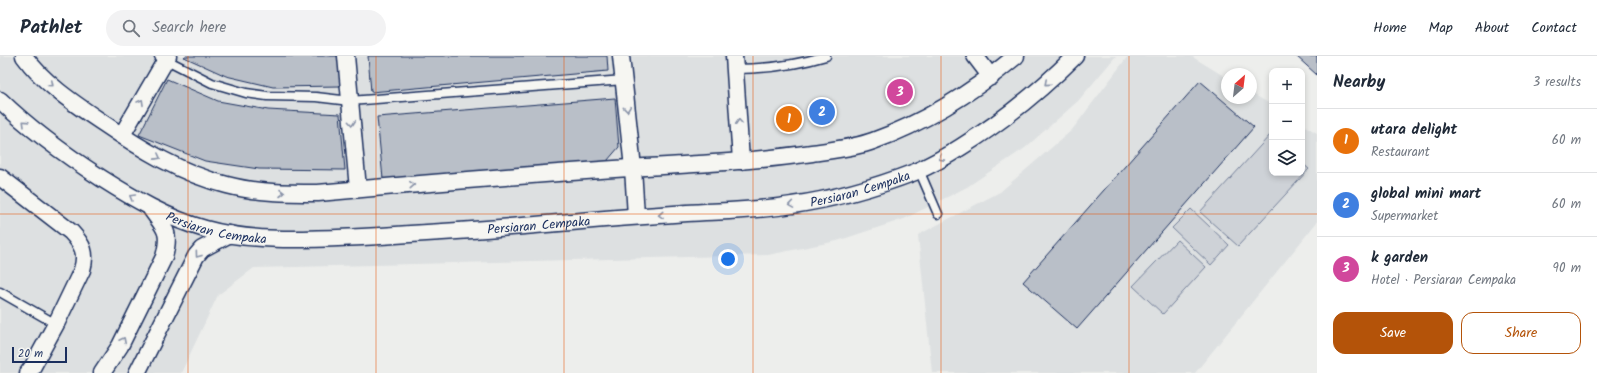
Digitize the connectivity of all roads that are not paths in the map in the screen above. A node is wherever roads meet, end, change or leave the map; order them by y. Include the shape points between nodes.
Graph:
1 (24, 56) edge
2 (346, 56) edge
3 (621, 56) edge
4 (826, 56) edge
5 (975, 56) edge
6 (1016, 56) edge
7 (1075, 56) edge
8 (164, 57) edge
9 (735, 62) edge
10 (991, 77) junction
11 (624, 80) junction
12 (0, 100) edge
13 (350, 101) junction
14 (122, 136) junction
15 (741, 161) junction
16 (633, 168) junction
17 (919, 170) junction
18 (0, 177) edge
19 (358, 189) junction
20 (152, 208) junction
21 (938, 214) dead end
22 (636, 216) junction
23 (230, 234) junction
24 (0, 292) edge
25 (56, 324) junction
26 (28, 373) edge
27 (102, 373) edge
28 (138, 373) edge

1 -> 14 street via 66,97
2 - 13 street
3 - 11 street
4 - 9 lane via 767,68
5 - 10 street
6 - 10 street
7 -> 17 street, Persiaran Cempaka via 1020,107 981,134
8 - 13 lane via 212,83 246,93
14 -> 8 street
15 -> 9 street
10 - 15 street via 932,115 872,142 834,150
11 - 13 lane
11 -> 16 street
20 -> 12 street, Persiaran Cempaka via 75,161 31,129
13 -> 19 street
14 -> 19 street via 172,165 228,185 272,192 318,193
15 - 16 street
19 -> 16 street
16 - 22 street
17 - 21 lane
17 -> 22 street, Persiaran Cempaka via 858,190 792,205
18 - 25 street via 71,232 80,242 84,252 82,270
20 - 23 street, Persiaran Cempaka via 206,230
27 -> 20 street via 120,346 164,257 168,243 167,234
22 - 23 street, Persiaran Cempaka via 463,232 308,239 276,239
23 -> 28 street via 202,249 196,256
24 - 25 lane
25 - 26 street

